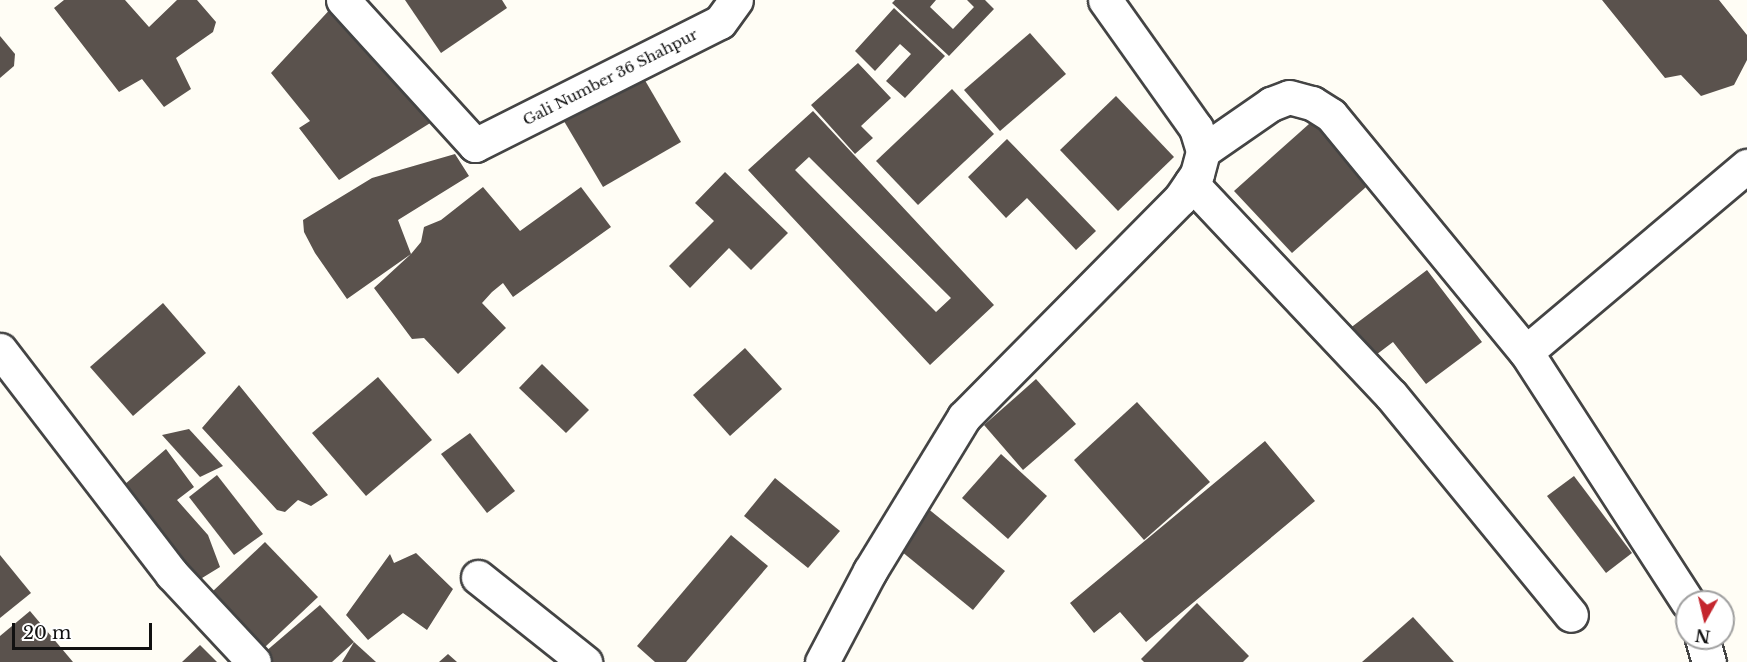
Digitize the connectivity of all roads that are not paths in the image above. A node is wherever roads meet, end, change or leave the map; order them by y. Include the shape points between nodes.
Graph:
1 (343, 0) edge
2 (736, 0) edge
3 (1105, 0) edge
4 (1203, 151) junction
5 (1747, 166) edge
6 (1191, 183) junction
7 (0, 350) edge
8 (1526, 352) junction
9 (478, 577) dead end
10 (1680, 590) edge
11 (1571, 615) dead end
12 (254, 662) edge
13 (585, 662) edge
14 (822, 662) edge

1 - 2 street, Gali Number 36 Shahpur via 475,145 720,22
3 - 4 street via 1196,128
4 - 6 street
4 - 8 street via 1271,104 1289,97 1312,104 1331,116
5 - 8 street
6 - 11 street via 1392,395
6 - 14 street via 1180,199 964,417 870,571
7 - 12 street via 165,565
8 - 10 street
9 - 13 street

